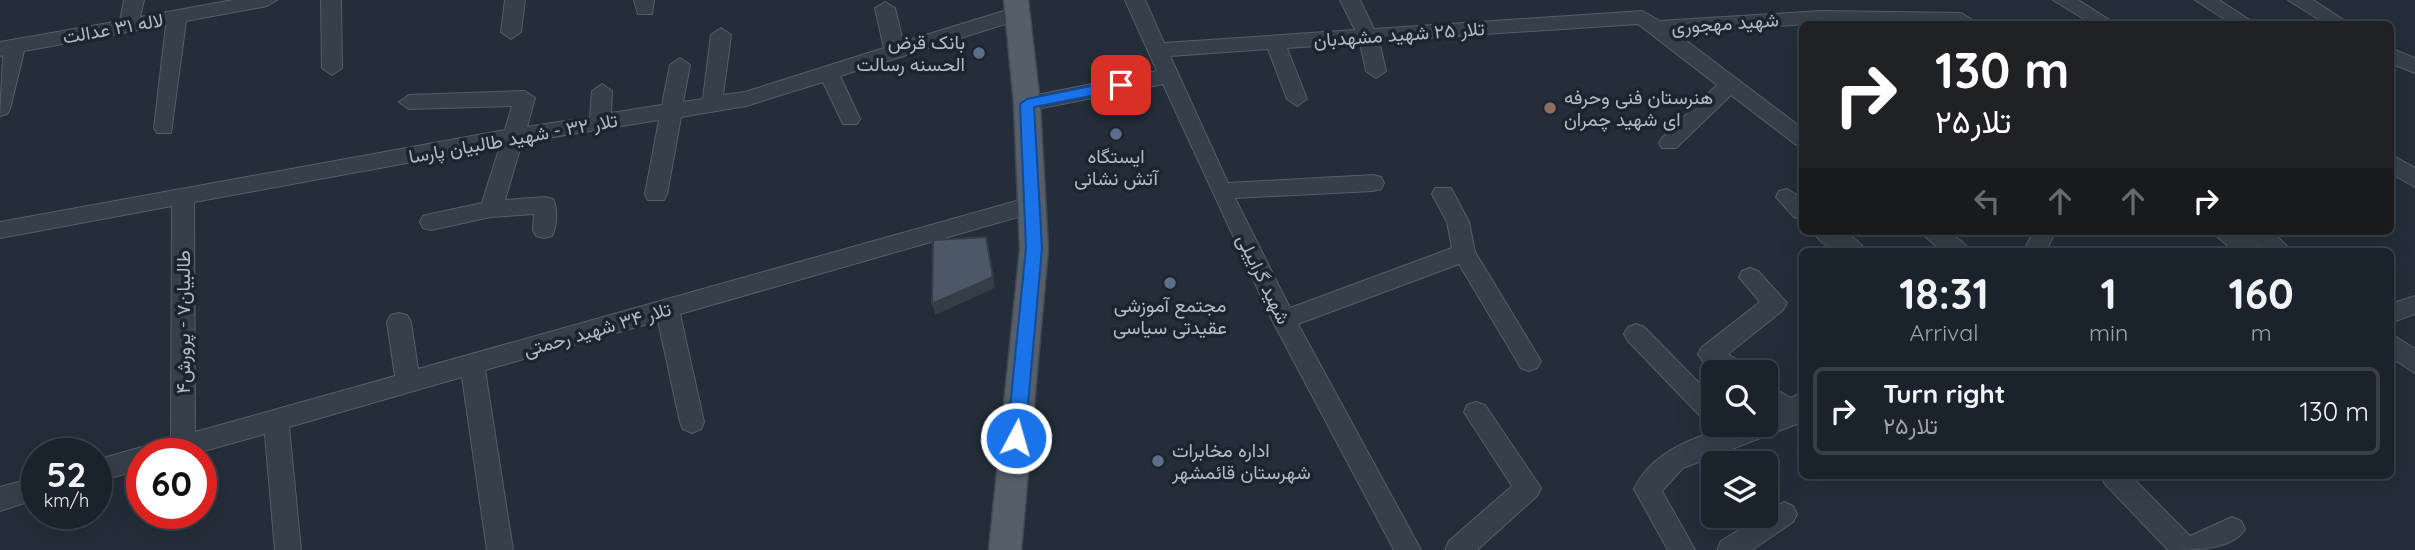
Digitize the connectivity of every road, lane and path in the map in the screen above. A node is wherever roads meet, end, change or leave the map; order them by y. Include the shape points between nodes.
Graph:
1 (134, 0) edge
2 (267, 0) edge
3 (331, 0) edge
4 (515, 0) edge
5 (1135, 0) edge
6 (1350, 0) edge
7 (1972, 0) edge
8 (2063, 0) edge
9 (2205, 0) edge
10 (2298, 0) edge
11 (1016, 6) edge
12 (885, 8) dead end
13 (1816, 9) edge
14 (1606, 10) edge
15 (177, 16) junction
16 (1948, 21) edge
17 (1960, 21) edge
18 (2101, 21) edge
19 (2241, 21) edge
20 (2335, 21) edge
21 (1649, 22) junction
22 (128, 26) junction
23 (511, 32) dead end
24 (721, 34) dead end
25 (1368, 36) junction
26 (1275, 42) junction
27 (8, 48) edge
28 (1156, 50) junction
29 (895, 52) junction
30 (2394, 57) edge
31 (680, 65) dead end
32 (2415, 66) edge
33 (332, 68) dead end
34 (1376, 71) dead end
35 (829, 73) junction
36 (1168, 76) junction
37 (1730, 84) junction
38 (602, 91) dead end
39 (1297, 99) dead end
40 (409, 102) dead end
41 (1027, 104) junction
42 (712, 105) junction
43 (0, 109) edge
44 (672, 111) junction
45 (850, 119) dead end
46 (600, 123) junction
47 (164, 128) dead end
48 (515, 136) junction
49 (1799, 137) edge
50 (1669, 143) dead end
51 (2394, 165) edge
52 (2415, 179) edge
53 (1373, 183) dead end
54 (1221, 191) junction
55 (656, 194) dead end
56 (1443, 194) dead end
57 (183, 197) junction
58 (1034, 204) junction
59 (491, 209) junction
60 (431, 222) dead end
61 (0, 230) edge
62 (544, 230) dead end
63 (1831, 235) edge
64 (1936, 235) edge
65 (2249, 240) edge
66 (1849, 248) edge
67 (1953, 248) edge
68 (2271, 248) edge
69 (1464, 253) junction
70 (1750, 277) dead end
71 (2414, 305) edge
72 (667, 309) junction
73 (2394, 312) edge
74 (1284, 320) junction
75 (398, 322) dead end
76 (1636, 334) dead end
77 (2394, 346) edge
78 (1719, 360) edge
79 (1529, 361) dead end
80 (2415, 363) edge
81 (472, 365) junction
82 (408, 383) junction
83 (1778, 399) edge
84 (1701, 401) edge
85 (1798, 408) edge
86 (1476, 412) dead end
87 (1778, 418) edge
88 (276, 420) junction
89 (692, 422) dead end
90 (1719, 437) edge
91 (183, 438) edge
92 (212, 438) edge
93 (2117, 479) edge
94 (21, 493) edge
95 (0, 499) edge
96 (1784, 514) dead end
97 (2232, 529) dead end
98 (1004, 549) edge
99 (288, 550) edge
100 (500, 550) edge
101 (1408, 550) edge
102 (1458, 550) edge
103 (1682, 550) edge
104 (1730, 550) edge
105 (2188, 550) edge

1 - 22 street
2 - 15 street, لاله ۳۱ عدالت
3 - 33 street
4 - 23 street
5 - 28 street, شهید گراییلی
6 - 25 street
7 - 17 street
8 - 18 street
9 - 19 street
10 - 20 street
11 - 29 street, تلار ۳۲ - شهید طالبیان پارسا
11 - 41 main road
12 - 29 street
13 - 16 street, شهید مهجوری
13 - 21 street, شهید مهجوری
14 - 21 street, تلار ۲۵ شهید مشهدبان
14 - 25 street, تلار ۲۵ شهید مشهدبان
15 - 22 street, لاله ۳۱ عدالت
15 - 47 street
21 - 37 street
22 - 27 street, لاله ۳۱ عدالت
24 - 42 street
25 - 26 street, تلار ۲۵ شهید مشهدبان
25 - 34 street
26 - 28 street, تلار ۲۵ شهید مشهدبان
26 - 39 street
27 - 43 street
28 - 36 street, شهید گراییلی
29 - 35 street, تلار ۳۲ - شهید طالبیان پارسا
30 - 32 street
31 - 44 street
35 - 42 street, تلار ۳۲ - شهید طالبیان پارسا
35 - 45 street
36 - 41 street
36 - 54 street, شهید گراییلی
37 - 49 street
37 - 50 street
38 - 46 street
40 - 48 street via 525,98
41 - 58 main road
42 - 44 street, تلار ۳۲ - شهید طالبیان پارسا
44 - 46 street, تلار ۳۲ - شهید طالبیان پارسا
44 - 55 street
46 - 48 street, تلار ۳۲ - شهید طالبیان پارسا
48 - 57 street, تلار ۳۲ - شهید طالبیان پارسا
48 - 59 street
51 - 52 street
53 - 54 street
54 - 74 street, شهید گراییلی
56 - 69 street via 1458,222
57 - 61 street, تلار ۳۲ - شهید طالبیان پارسا
57 - 91 street, طالبیان۷ - پرورش۴
58 - 72 street, تلار ۳۴ شهید رحمتی
58 - 98 main road via 1034,248
59 - 60 street
59 - 62 street via 545,205
63 - 66 street
64 - 67 street
65 - 68 street
69 - 74 street
69 - 79 street
70 - 78 street via 1774,303 1710,354
71 - 73 street
72 - 81 street, تلار ۳۴ شهید رحمتی
72 - 89 street
74 - 101 street, شهید گراییلی
75 - 82 street
76 - 84 street
77 - 80 street
81 - 82 street, تلار ۳۴ شهید رحمتی
81 - 100 street
82 - 88 street, تلار ۳۴ شهید رحمتی
83 - 85 street
85 - 87 street
86 - 102 street via 1528,488
88 - 92 street, تلار ۳۴ شهید رحمتی
88 - 99 street
90 - 103 street via 1674,460 1647,489
93 - 105 street
94 - 95 street
96 - 104 street
97 - 105 street

